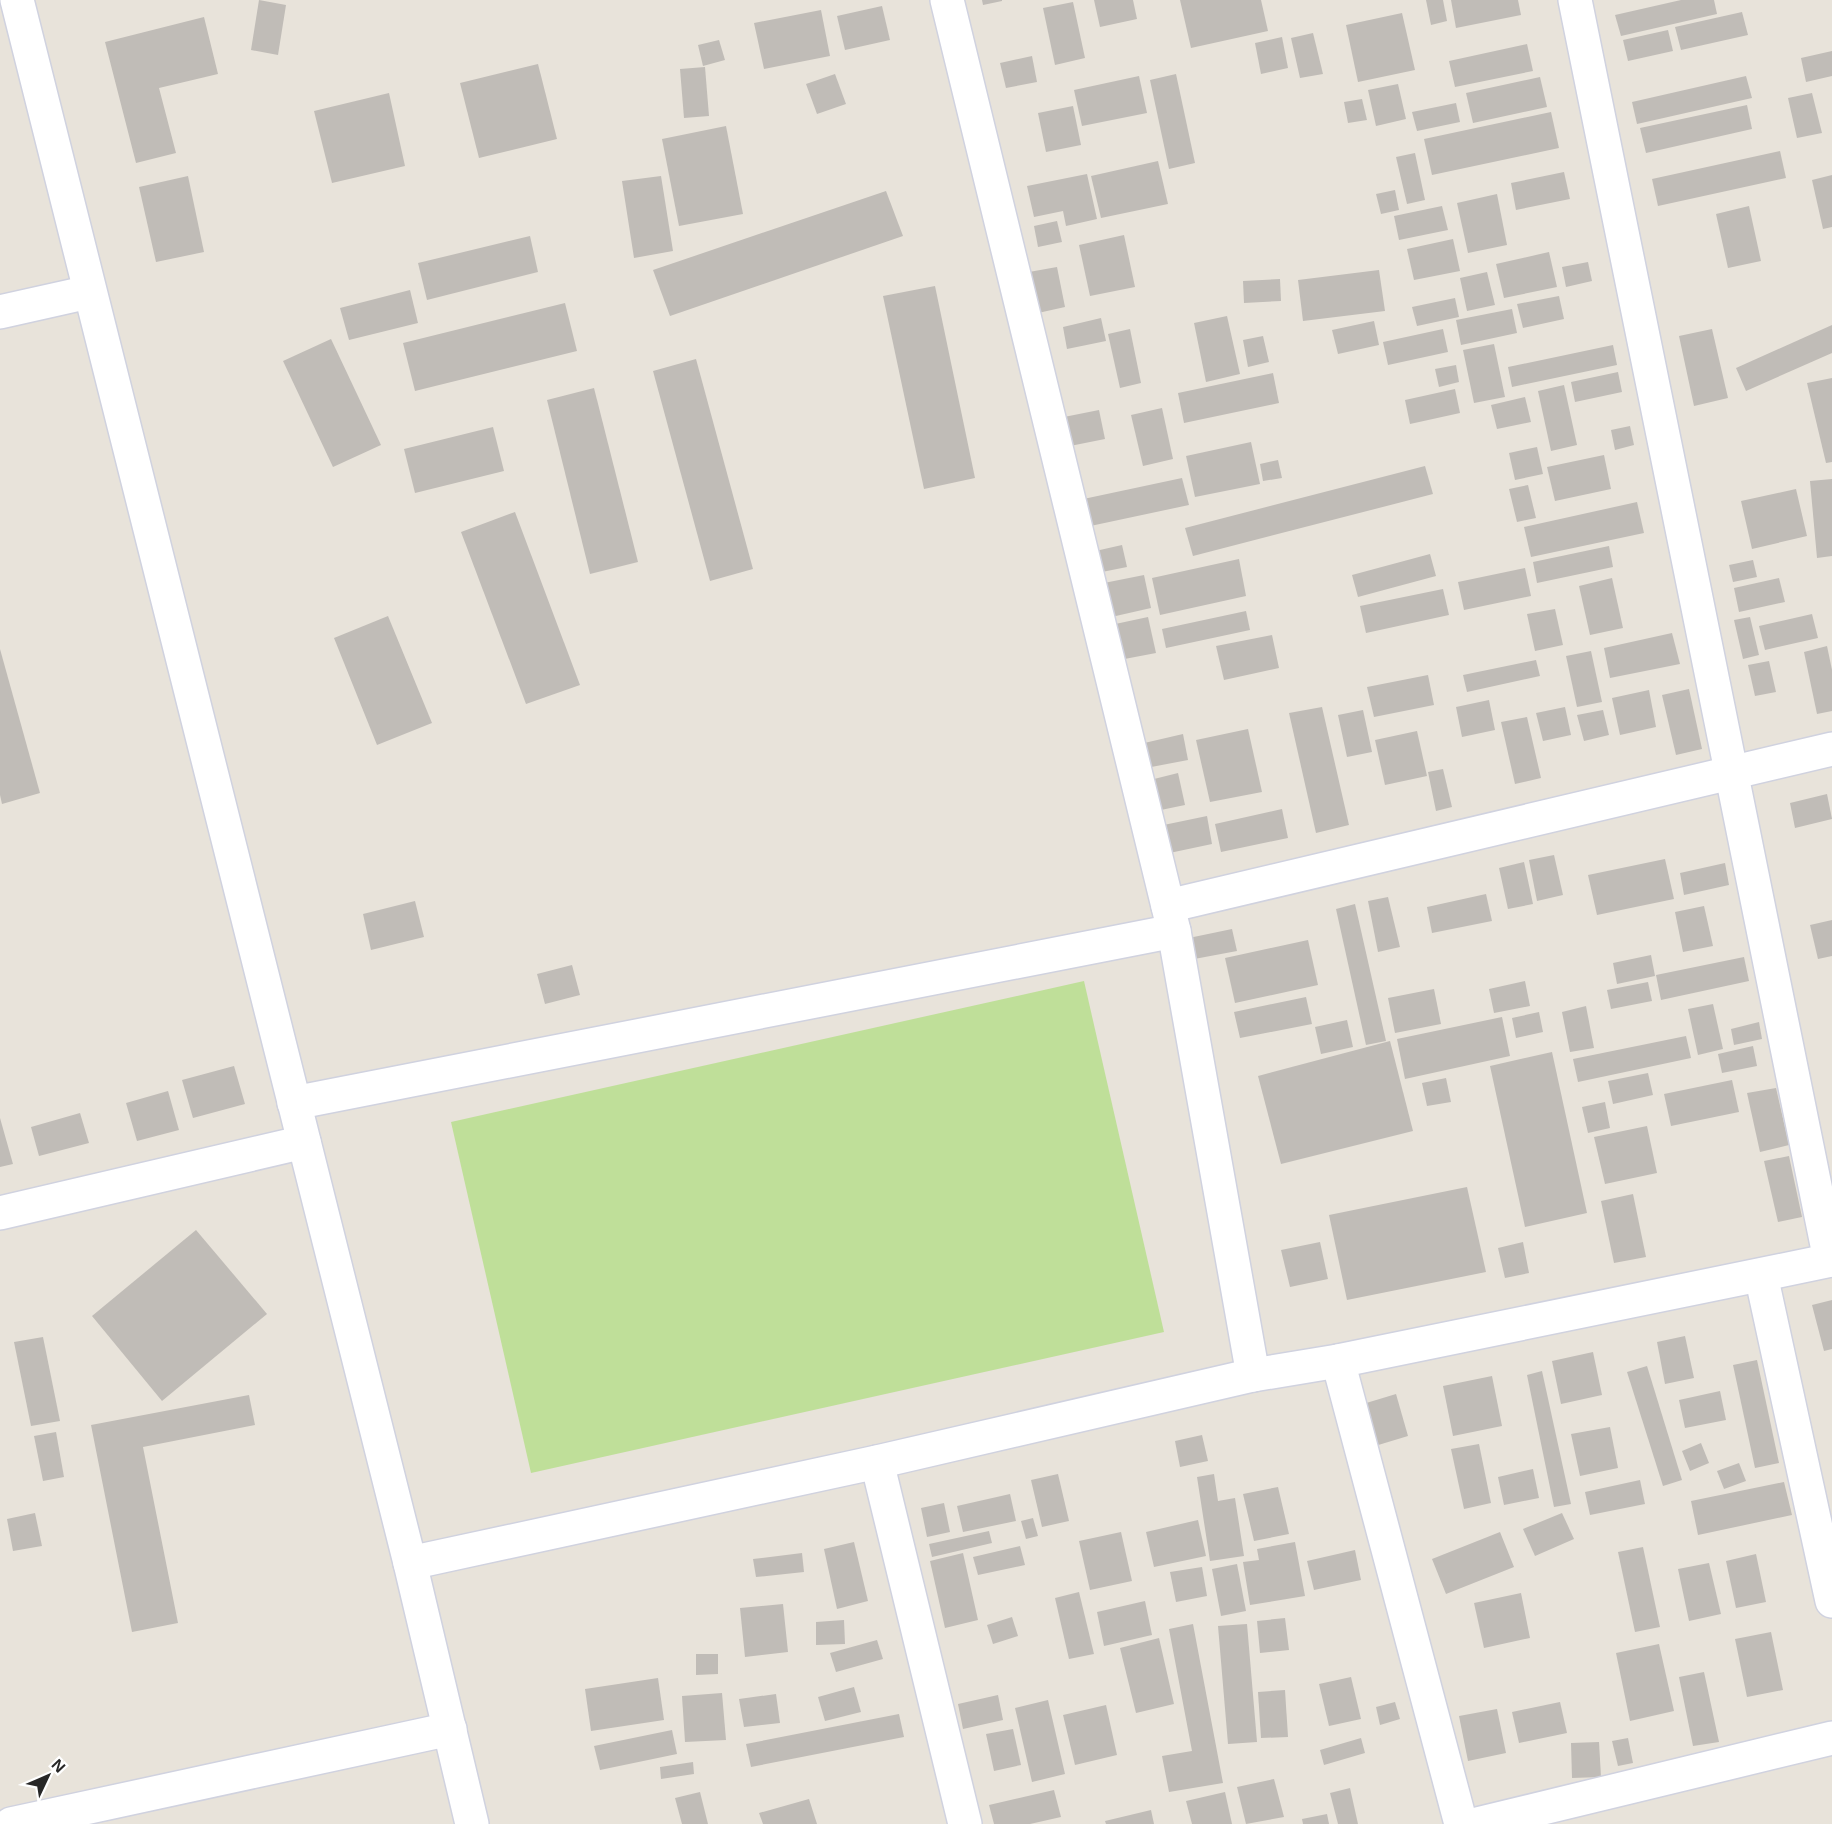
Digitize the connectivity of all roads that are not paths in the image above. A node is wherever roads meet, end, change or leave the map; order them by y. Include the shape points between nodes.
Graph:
1 (17, 0) edge
2 (947, 0) edge
3 (1575, 0) edge
4 (89, 292) junction
5 (0, 312) edge
6 (1832, 749) edge
7 (1732, 772) junction
8 (1171, 919) junction
9 (294, 1103) junction
10 (304, 1142) junction
11 (0, 1212) edge
12 (1831, 1260) edge
13 (1761, 1275) junction
14 (1338, 1361) junction
15 (1253, 1375) junction
16 (877, 1462) junction
17 (410, 1563) junction
18 (1832, 1601) edge
19 (450, 1730) junction
20 (1832, 1738) edge
21 (11, 1824) edge
22 (472, 1824) edge
23 (965, 1824) edge
24 (1461, 1824) edge
25 (1477, 1824) edge

1 - 4 street
2 - 8 street
3 - 7 street
4 - 5 street
4 - 9 street
6 - 7 street
7 - 8 street
7 - 12 street
8 - 9 street
8 - 15 street
9 - 10 street
10 - 11 street
10 - 17 street
12 - 13 street
13 - 14 street
13 - 18 street
14 - 15 street
14 - 24 street
15 - 16 street
16 - 17 street
16 - 23 street
17 - 19 street
19 - 21 street
19 - 22 street
20 - 25 street

